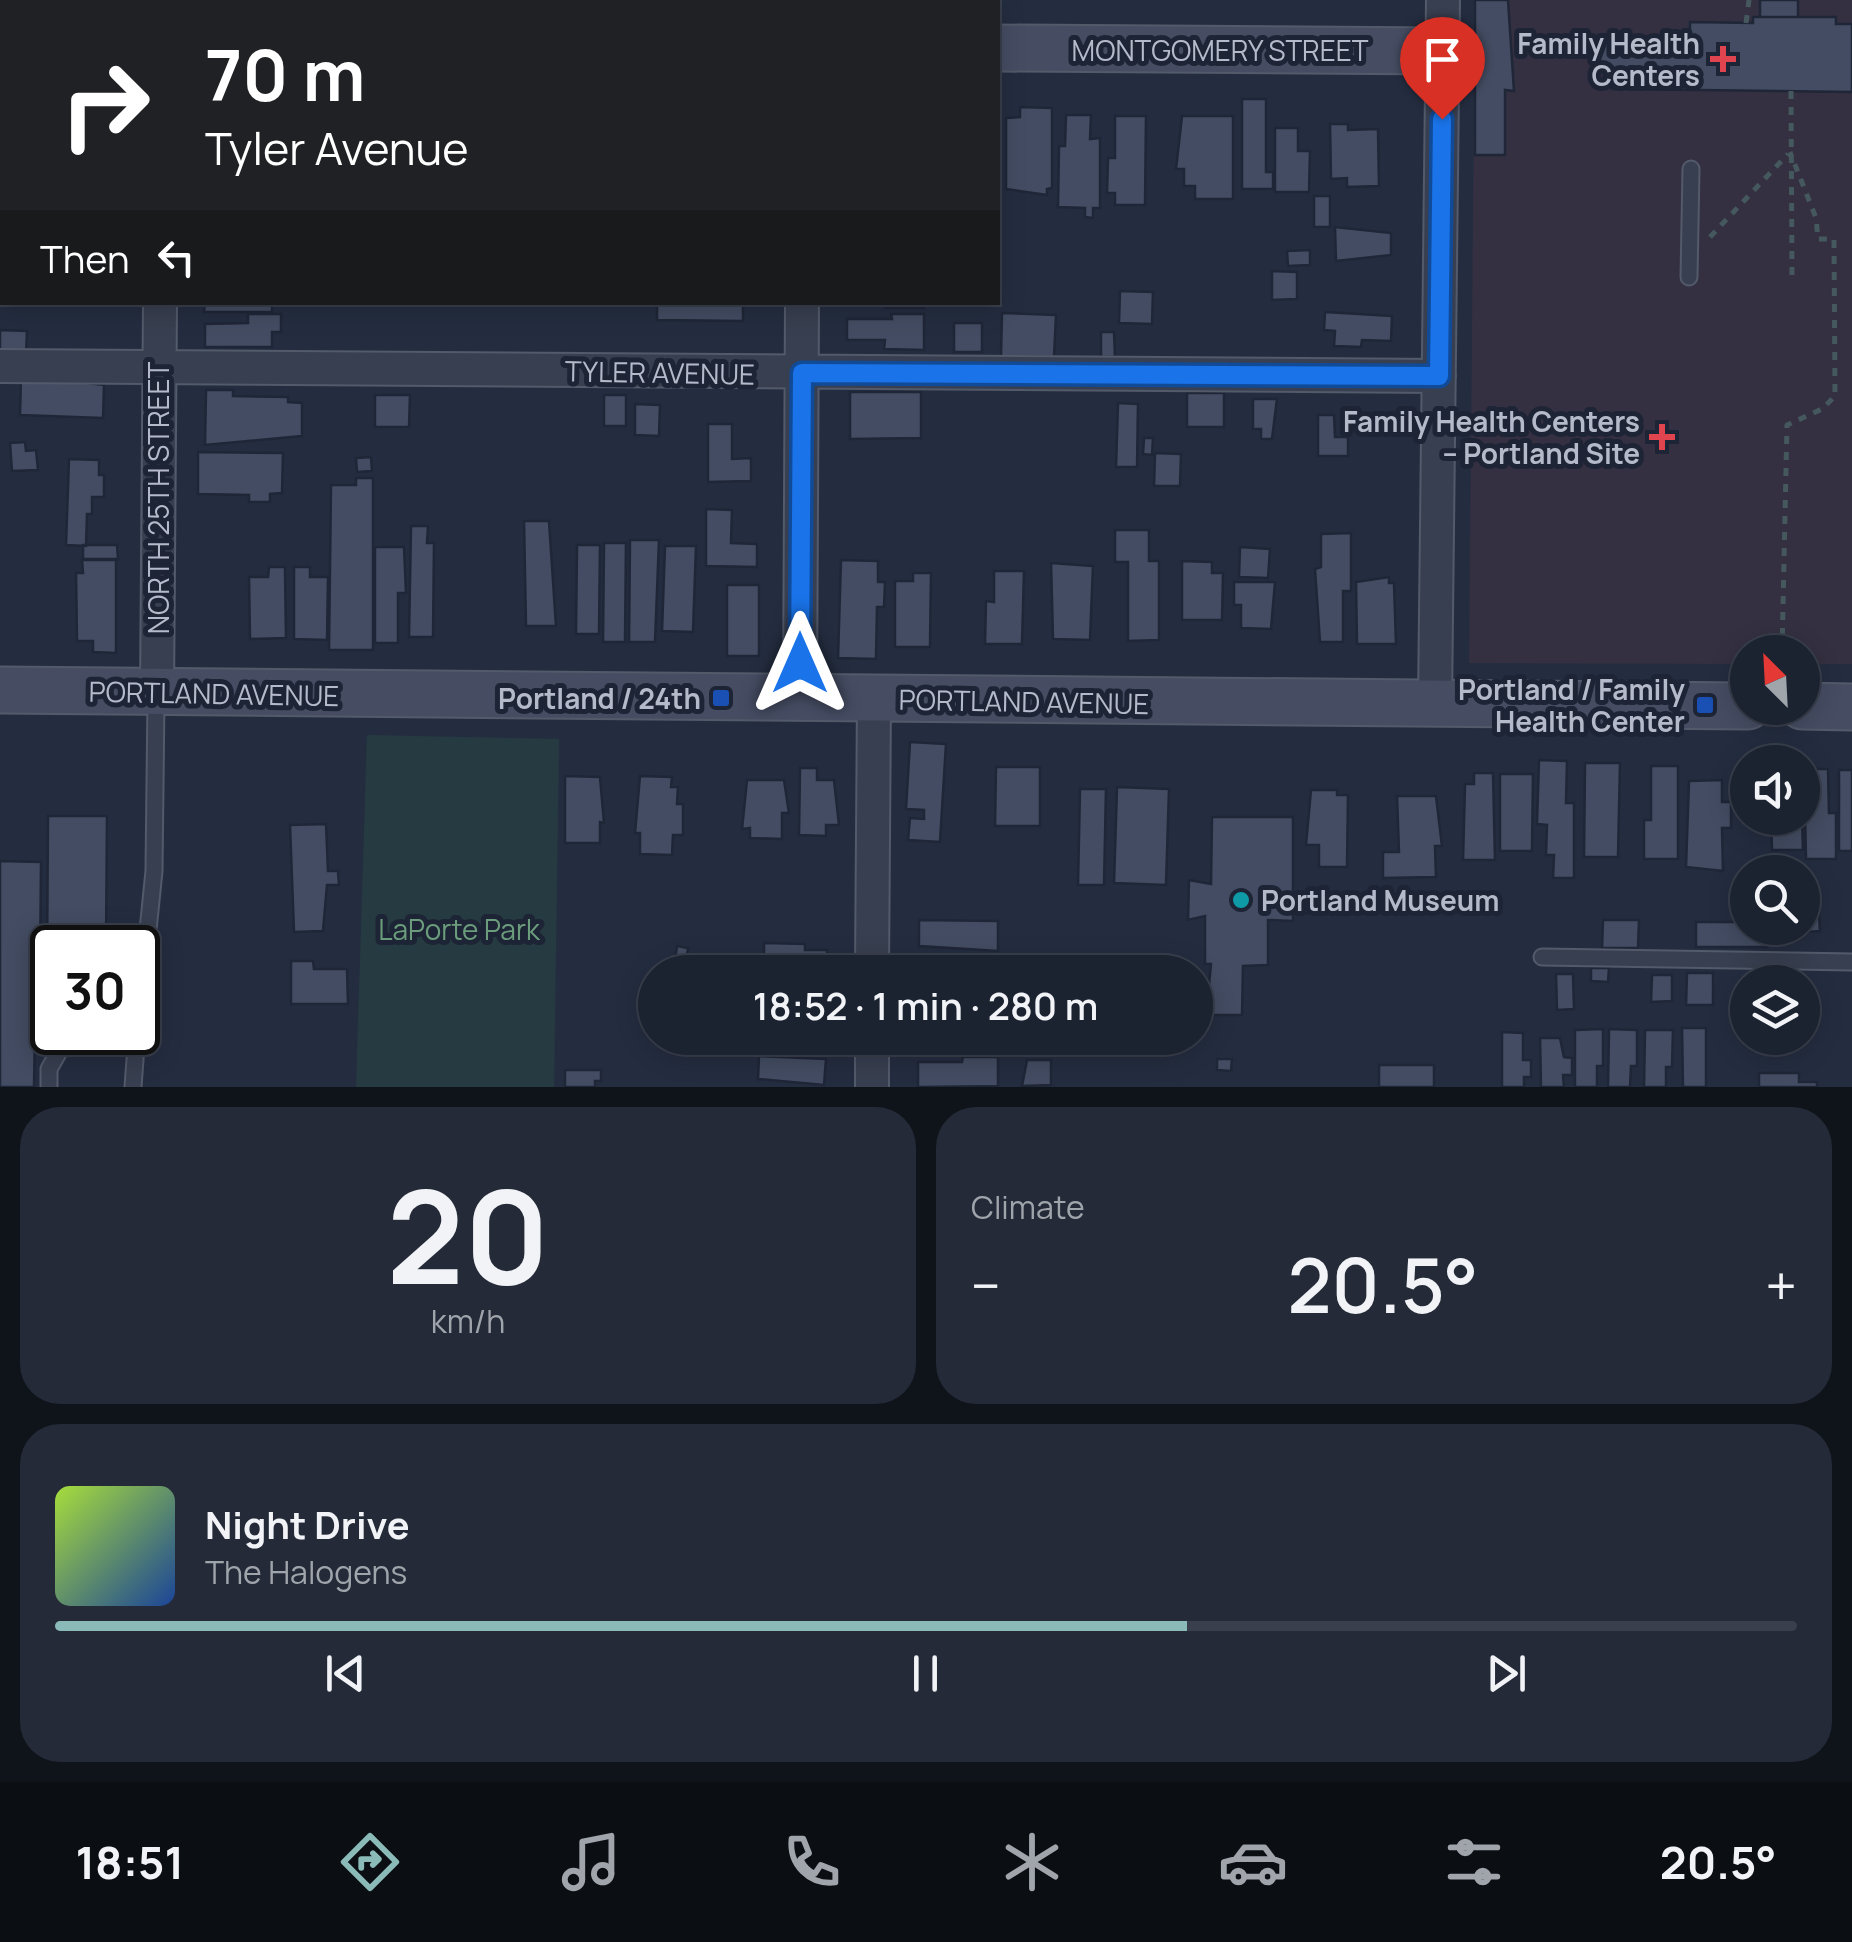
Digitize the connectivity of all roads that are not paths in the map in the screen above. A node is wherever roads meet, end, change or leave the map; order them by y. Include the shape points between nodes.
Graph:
1 (1443, 0) edge
2 (1000, 48) edge
3 (1443, 51) junction
4 (1690, 170) dead end
5 (1689, 277) dead end
6 (160, 305) edge
7 (802, 305) edge
8 (0, 366) edge
9 (160, 367) junction
10 (802, 373) junction
11 (1439, 376) junction
12 (0, 690) edge
13 (156, 694) junction
14 (800, 699) junction
15 (874, 699) junction
16 (1435, 704) junction
17 (1730, 706) edge
18 (1820, 706) edge
19 (1852, 706) edge
20 (148, 925) edge
21 (872, 955) edge
22 (1542, 957) dead end
23 (1852, 962) edge
24 (57, 1055) edge
25 (135, 1055) edge
26 (872, 1055) edge
27 (49, 1087) edge
28 (133, 1087) edge
29 (872, 1087) edge

1 - 3 street
2 - 3 street, MONTGOMERY STREET
3 - 11 street
4 - 5 lane
6 - 9 street, NORTH 25TH STREET
7 - 10 street
8 - 9 street, TYLER AVENUE
9 - 10 street, TYLER AVENUE
9 - 13 street, NORTH 25TH STREET
10 - 11 street, TYLER AVENUE
10 - 14 street
11 - 16 street
12 - 13 street, PORTLAND AVENUE
13 - 14 street, PORTLAND AVENUE
13 - 20 lane
14 - 15 street, PORTLAND AVENUE
15 - 16 street, PORTLAND AVENUE
15 - 21 street
16 - 17 street, PORTLAND AVENUE
18 - 19 street
22 - 23 lane
24 - 27 lane
25 - 28 lane
26 - 29 street

